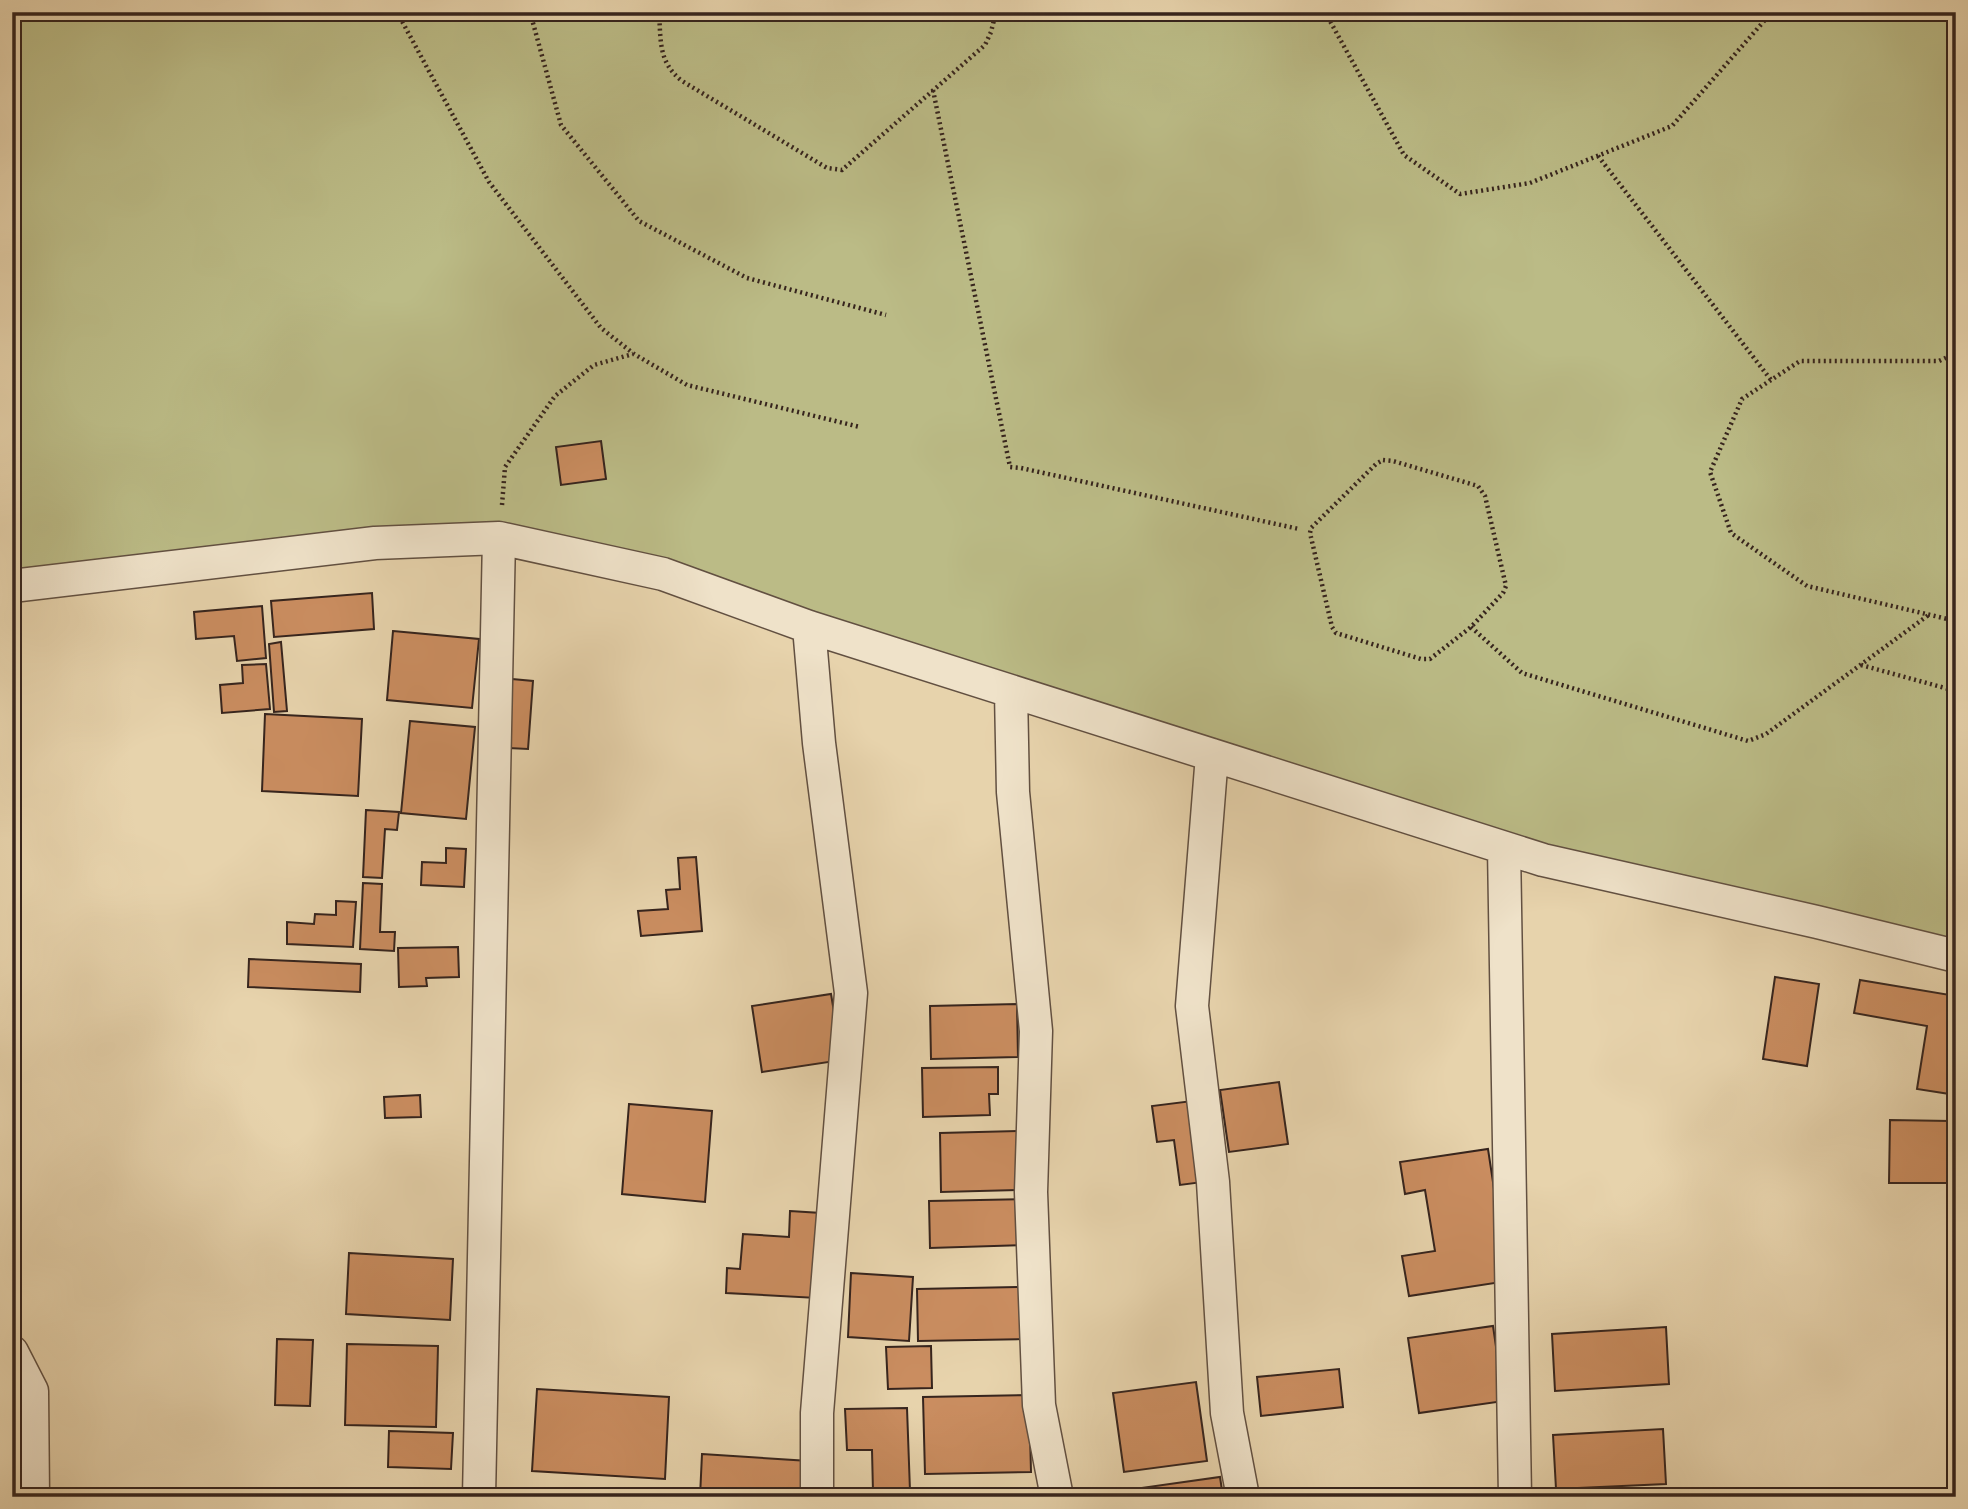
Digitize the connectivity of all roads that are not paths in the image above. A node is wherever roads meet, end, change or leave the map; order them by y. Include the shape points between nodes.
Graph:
1 (499, 538) junction
2 (12, 586) edge
3 (809, 627) junction
4 (1011, 692) junction
5 (1212, 755) junction
6 (1504, 848) junction
7 (1956, 956) edge
8 (12, 1352) edge
9 (33, 1497) edge
10 (479, 1497) edge
11 (817, 1497) edge
12 (1057, 1497) edge
13 (1243, 1497) edge
14 (1515, 1497) edge

1 - 2 street via 375,543
1 - 3 street via 663,574
1 - 10 street
3 - 4 street
3 - 11 street via 818,743 851,993 817,1413
4 - 5 street
4 - 12 street via 1013,792 1036,1031 1031,1192 1039,1405
5 - 6 street
5 - 13 street via 1192,1006 1213,1182 1227,1413
6 - 7 street
6 - 14 street
8 - 9 street via 32,1391

